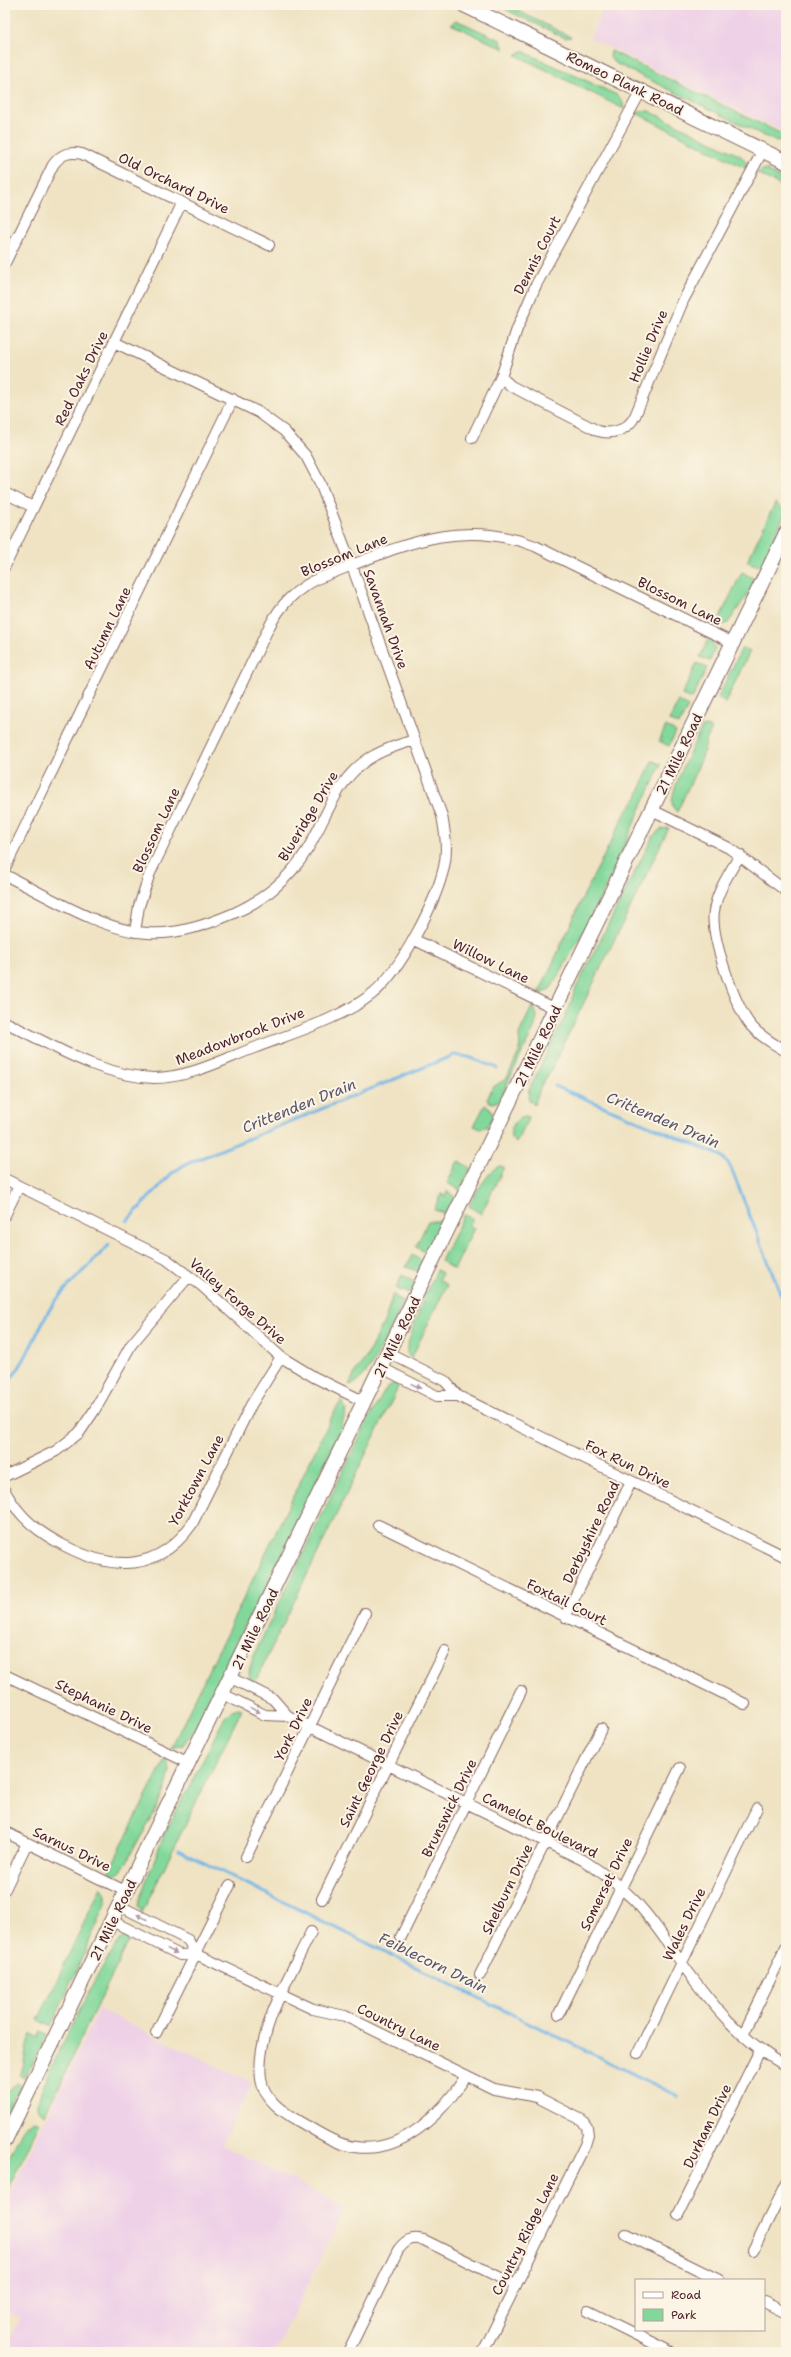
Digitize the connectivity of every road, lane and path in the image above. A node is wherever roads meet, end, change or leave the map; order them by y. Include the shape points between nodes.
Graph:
1 (464, 5) edge
2 (641, 91) junction
3 (762, 150) junction
4 (786, 162) edge
5 (182, 202) junction
6 (269, 245) dead end
7 (5, 263) edge
8 (114, 342) junction
9 (501, 377) junction
10 (234, 399) junction
11 (472, 438) dead end
12 (5, 493) edge
13 (33, 507) junction
14 (786, 533) edge
15 (5, 566) edge
16 (352, 566) junction
17 (733, 643) junction
18 (414, 740) junction
19 (652, 810) junction
20 (740, 855) junction
21 (5, 868) edge
22 (5, 875) edge
23 (786, 891) edge
24 (135, 932) junction
25 (413, 939) junction
26 (556, 1009) junction
27 (5, 1022) edge
28 (786, 1051) edge
29 (5, 1179) edge
30 (19, 1186) junction
31 (5, 1215) edge
32 (189, 1276) junction
33 (389, 1353) junction
34 (281, 1357) junction
35 (382, 1368) junction
36 (458, 1396) junction
37 (365, 1402) junction
38 (5, 1476) edge
39 (631, 1482) junction
40 (5, 1491) edge
41 (378, 1525) dead end
42 (786, 1557) edge
43 (365, 1613) dead end
44 (565, 1617) junction
45 (445, 1651) dead end
46 (5, 1675) edge
47 (231, 1678) junction
48 (521, 1691) dead end
49 (223, 1694) junction
50 (745, 1704) dead end
51 (288, 1716) junction
52 (310, 1726) junction
53 (601, 1729) dead end
54 (189, 1763) junction
55 (389, 1766) junction
56 (680, 1768) dead end
57 (466, 1804) junction
58 (757, 1808) dead end
59 (5, 1832) edge
60 (546, 1842) junction
61 (27, 1843) junction
62 (246, 1857) dead end
63 (230, 1885) dead end
64 (620, 1887) junction
65 (5, 1889) edge
66 (127, 1892) junction
67 (322, 1899) dead end
68 (120, 1906) junction
69 (112, 1921) junction
70 (164, 1929) junction
71 (311, 1932) dead end
72 (401, 1937) dead end
73 (156, 1944) junction
74 (786, 1947) edge
75 (196, 1954) junction
76 (681, 1962) junction
77 (480, 1975) dead end
78 (282, 1994) junction
79 (558, 2014) dead end
80 (156, 2033) dead end
81 (743, 2035) junction
82 (760, 2050) junction
83 (638, 2053) dead end
84 (786, 2066) edge
85 (466, 2076) junction
86 (587, 2127) joint
87 (5, 2140) edge
88 (786, 2184) edge
89 (678, 2215) dead end
90 (626, 2234) dead end
91 (753, 2250) dead end
92 (717, 2279) edge
93 (515, 2285) junction
94 (765, 2302) edge
95 (588, 2311) dead end
96 (786, 2313) edge
97 (348, 2352) edge
98 (483, 2352) edge
99 (671, 2352) edge

1 - 2 street, Romeo Plank Road
2 - 3 street, Romeo Plank Road
2 - 9 street, Dennis Court via 536,285 514,337
3 - 4 street, Romeo Plank Road
3 - 9 street, Hollie Drive via 683,301 635,416 627,427 614,432 598,431 511,386
5 - 6 street, Old Orchard Drive
5 - 7 street, Old Orchard Drive via 82,154 65,154 53,164
5 - 8 street, Red Oaks Drive
8 - 10 street, Savannah Drive
8 - 13 street, Red Oaks Drive
9 - 11 street, Dennis Court
10 - 16 street, Savannah Drive via 271,421 306,456 320,483
10 - 21 street, Autumn Lane
12 - 13 street
13 - 15 street, Red Oaks Drive
14 - 17 street, 21 Mile Road
16 - 17 street, Blossom Lane via 412,543 443,535 475,532 505,536 535,546
16 - 18 street, Savannah Drive
16 - 24 street, Blossom Lane via 306,584 284,602 276,613 150,873 139,906
17 - 19 street, 21 Mile Road
18 - 24 street, Blueridge Drive via 375,755 353,771 335,795 316,835 297,865 277,886 258,900 219,920 186,930 159,934
18 - 25 street, Savannah Drive via 442,816 446,850 440,882
19 - 20 street via 704,834
19 - 26 street, 21 Mile Road
20 - 23 street
20 - 28 street via 717,898 714,932 744,1015 759,1034
22 - 24 street, Blueridge Drive via 94,918
25 - 26 street, Willow Lane
25 - 27 street, Meadowbrook Drive via 391,975 360,1003 181,1075 141,1077 105,1070
26 - 33 street, 21 Mile Road
29 - 30 street, Valley Forge Drive
30 - 31 street
30 - 32 street, Valley Forge Drive via 151,1251
32 - 34 street, Valley Forge Drive
32 - 38 street via 130,1345 94,1412 79,1433 56,1450
33 - 35 street, 21 Mile Road
33 - 36 street, Fox Run Drive via 445,1381
34 - 37 street, Valley Forge Drive via 314,1377
34 - 40 street, Yorktown Lane via 251,1405 192,1524 184,1536 163,1553 130,1563 117,1564 91,1559 31,1525 20,1515
35 -> 36 street, Fox Run Drive via 437,1396
35 - 37 street, 21 Mile Road
36 - 39 street, Fox Run Drive
37 - 47 street, 21 Mile Road
39 - 42 street, Fox Run Drive
39 - 44 street, Derbyshire Road
41 - 44 street, Foxtail Court
43 - 52 street, York Drive
44 - 50 street, Foxtail Court
45 - 55 street, Saint George Drive
46 - 54 street, Stephanie Drive
47 - 49 street, 21 Mile Road
47 - 51 street, Camelot Boulevard via 273,1699
48 - 57 street, Brunswick Drive
49 -> 51 street, Camelot Boulevard via 265,1714
49 - 54 street, 21 Mile Road
51 - 52 street, Camelot Boulevard
52 - 55 street, Camelot Boulevard
52 - 62 street, York Drive
53 - 60 street, Shelburn Drive
54 - 66 street, 21 Mile Road
55 - 57 street, Camelot Boulevard
55 - 67 street, Saint George Drive
56 - 64 street, Somerset Drive
57 - 60 street, Camelot Boulevard
57 - 72 street, Brunswick Drive
58 - 76 street, Wales Drive
59 - 61 street, Sarnus Drive
60 - 64 street, Camelot Boulevard via 583,1860
60 - 77 street, Shelburn Drive
61 - 65 street
61 - 66 street, Sarnus Drive
63 - 75 street
64 - 76 street, Camelot Boulevard via 646,1913
64 - 79 street, Somerset Drive
66 - 68 street, 21 Mile Road
68 - 69 street, 21 Mile Road
70 -> 68 street, Country Lane
69 - 73 street, Country Lane
69 - 87 street, 21 Mile Road
70 - 73 street
70 - 75 street, Country Lane via 188,1940
71 - 78 street
73 -> 75 street, Country Lane via 180,1955
74 - 81 street
75 - 78 street, Country Lane
75 - 80 street
76 - 81 street, Camelot Boulevard via 714,2008
76 - 83 street, Wales Drive
78 - 85 street, Country Lane via 313,2008 345,2016
78 - 85 street via 264,2043 261,2081 265,2092 280,2109 330,2139 355,2147 368,2147 406,2136 446,2105
81 - 82 street, Camelot Boulevard
82 - 84 street, Camelot Boulevard
82 - 89 street, Durham Drive
85 - 86 street, Country Lane via 500,2091 537,2097 578,2117
86 - 93 street, Country Ridge Lane via 585,2145
88 - 91 street
90 - 92 street
93 - 97 street via 424,2240 409,2239 398,2250
93 - 98 street, Country Ridge Lane
94 - 96 street
95 - 99 street

